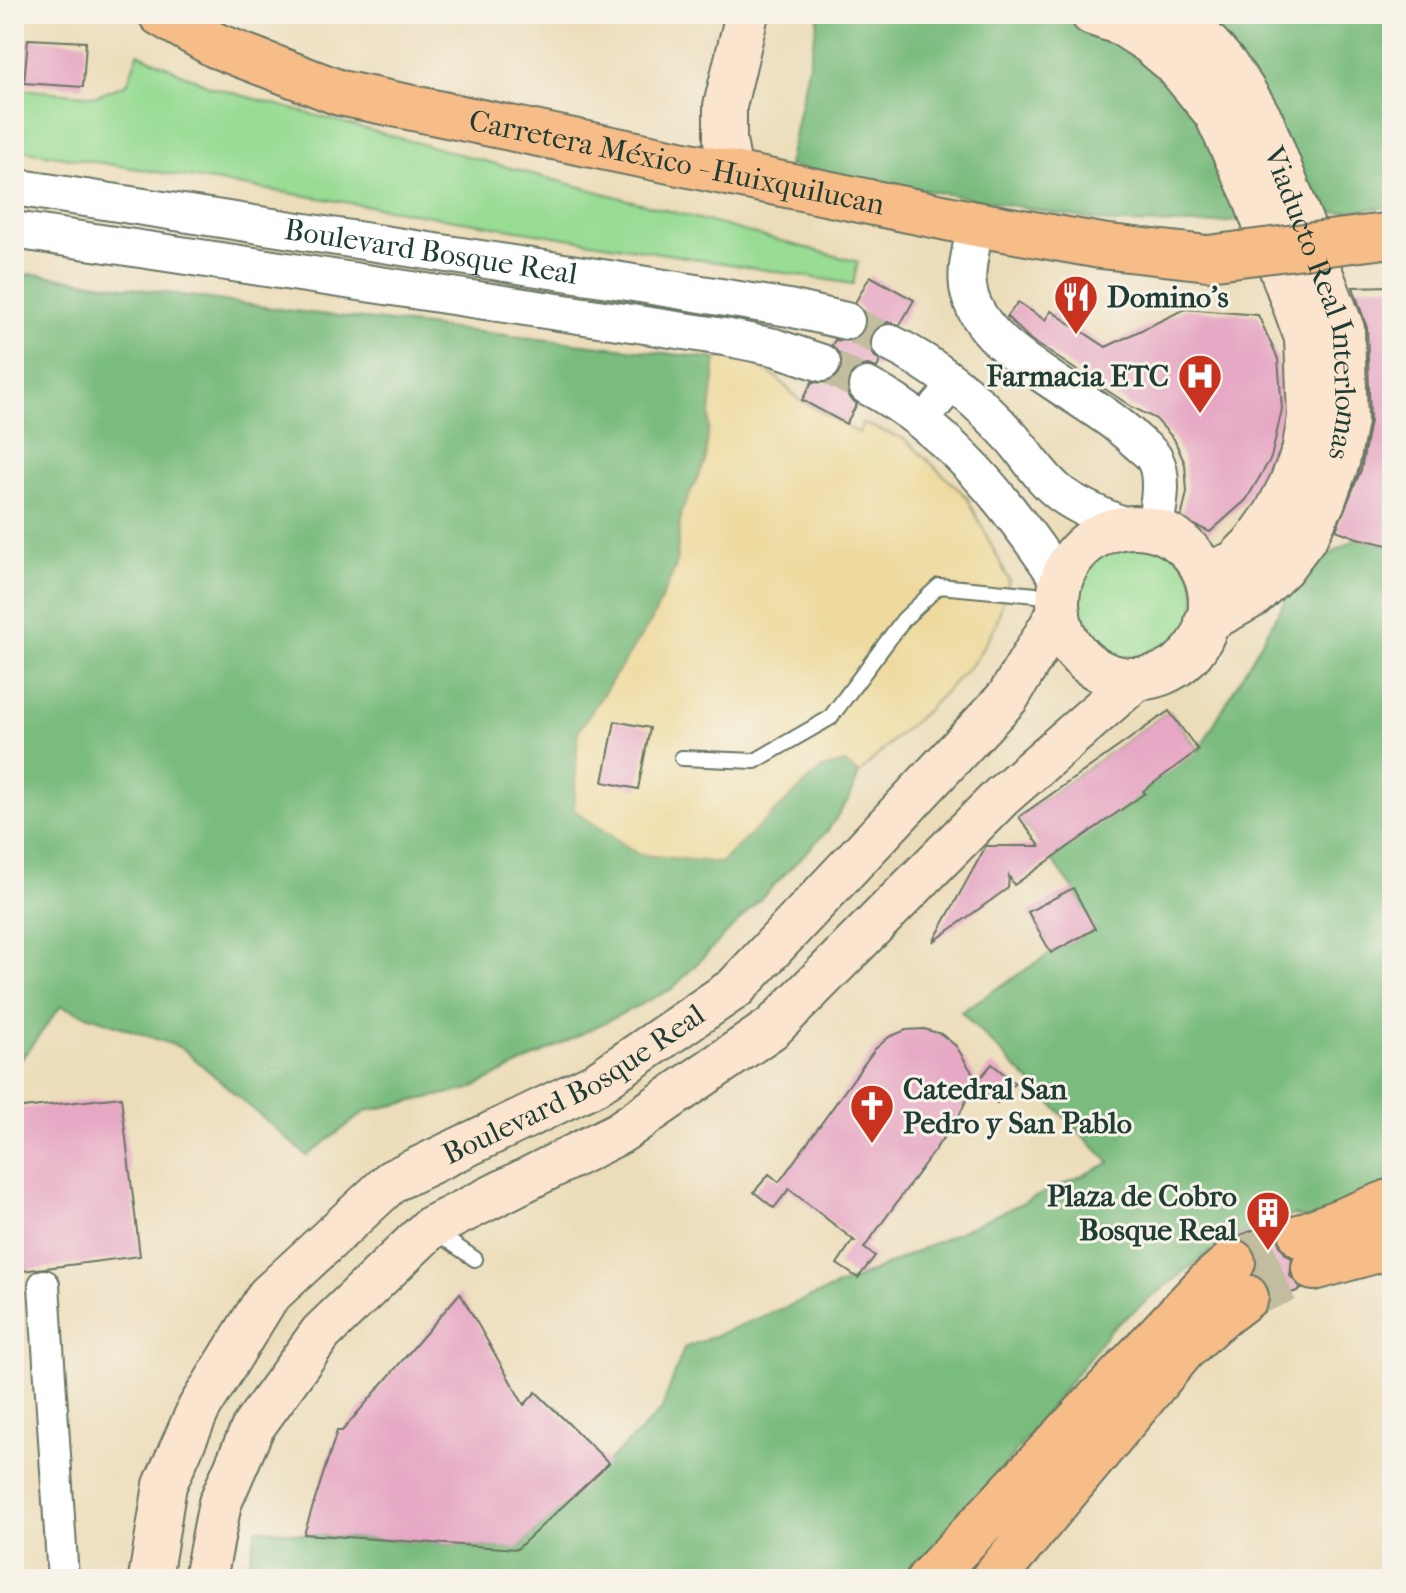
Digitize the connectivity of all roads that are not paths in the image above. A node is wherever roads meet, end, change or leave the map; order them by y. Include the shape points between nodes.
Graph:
1 (161, 14) edge
2 (747, 14) edge
3 (1092, 14) edge
4 (1176, 14) edge
5 (731, 174) junction
6 (14, 187) edge
7 (976, 224) junction
8 (14, 230) edge
9 (1389, 235) edge
10 (789, 308) junction
11 (846, 321) tunnel mouth
12 (890, 343) tunnel mouth
13 (774, 347) junction
14 (822, 363) tunnel mouth
15 (955, 383) junction
16 (867, 386) tunnel mouth
17 (922, 421) junction
18 (1138, 526) junction
19 (1205, 574) junction
20 (1059, 597) junction
21 (1206, 622) junction
22 (1133, 682) junction
23 (682, 758) dead end
24 (1392, 1201) edge
25 (430, 1228) junction
26 (1392, 1246) edge
27 (475, 1259) dead end
28 (1239, 1280) tunnel mouth
29 (44, 1285) dead end
30 (1172, 1342) junction
31 (63, 1579) edge
32 (150, 1579) edge
33 (205, 1579) edge
34 (929, 1579) edge
35 (993, 1579) edge

1 - 5 main road, Carretera México - Huixquilucan via 215,45 340,93
2 - 5 main road via 725,106
3 - 19 main road, Viaducto Real Interlomas via 1149,42 1215,113 1253,194 1306,338 1309,418 1290,485 1255,542 1234,563
4 - 21 main road, Viaducto Real Interlomas via 1224,60 1263,123 1343,329 1346,383 1338,462 1307,535 1253,596
5 - 7 main road, Carretera México - Huixquilucan
6 - 10 street, Boulevard Bosque Real
7 - 9 main road, Carretera México - Huixquilucan, bridge via 1208,258
7 - 18 street via 968,281 982,321 998,341 1126,431 1155,460 1161,501
8 - 13 street, Boulevard Bosque Real
10 - 11 street, Boulevard Bosque Real
10 - 13 street
12 - 15 street
13 - 14 street, Boulevard Bosque Real
15 - 17 street
15 - 18 street via 1014,440 1046,481 1084,508
16 - 17 street
17 - 20 street via 981,477 1025,532
18 - 19 main road via 1175,536
18 - 20 main road via 1095,536 1074,556
19 - 21 main road
20 - 22 main road via 1071,648 1098,673
20 - 23 lane via 939,586 904,619 830,718 755,761
20 - 32 main road, Boulevard Bosque Real via 1008,697 735,988 595,1084 392,1181 268,1296 199,1408 165,1485
21 - 22 main road via 1181,664 1158,677
22 - 25 main road, Boulevard Bosque Real via 1001,797 772,1028 619,1133
24 - 26 main road via 1308,1252
25 - 27 lane
25 - 33 main road, Boulevard Bosque Real via 321,1333 253,1427 220,1503
28 - 30 main road via 1213,1322
29 - 31 street
30 - 34 main road
30 - 35 main road

